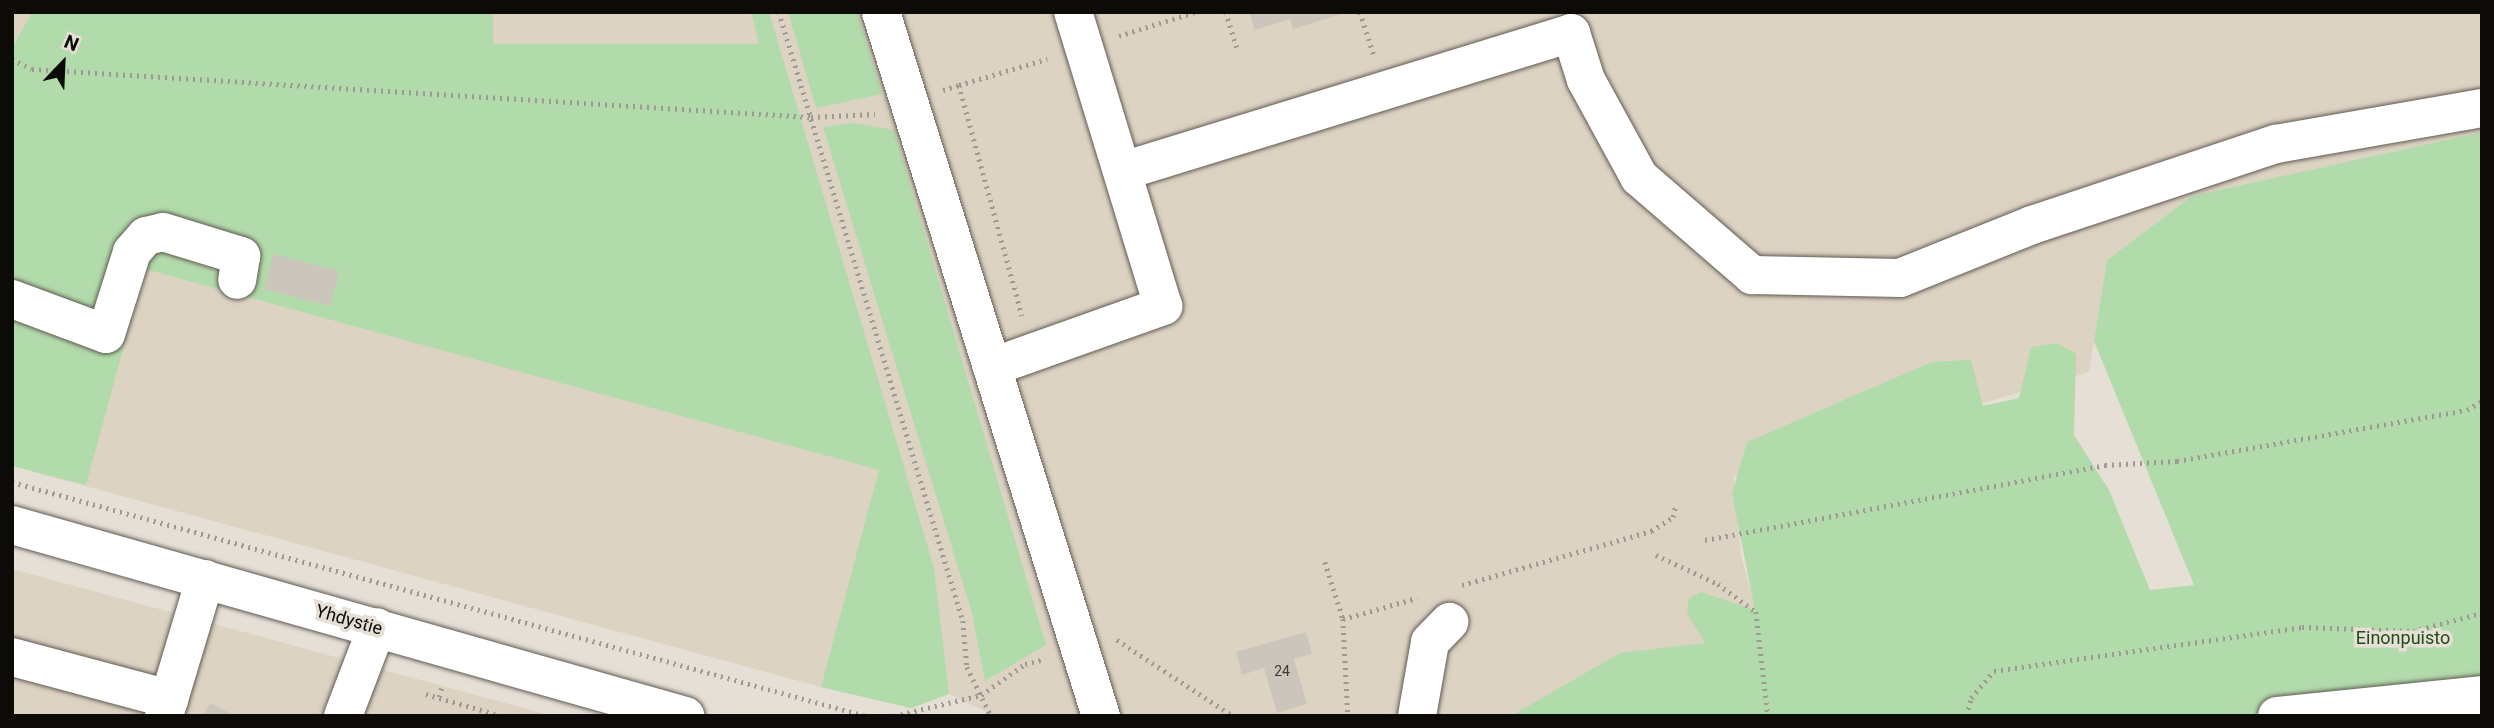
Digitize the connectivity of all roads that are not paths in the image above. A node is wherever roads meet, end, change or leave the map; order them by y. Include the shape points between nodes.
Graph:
1 (881, 12) edge
2 (1073, 12) edge
3 (1568, 23) edge
4 (2482, 108) edge
5 (1123, 171) junction
6 (237, 280) dead end
7 (12, 299) edge
8 (992, 367) junction
9 (12, 526) edge
10 (205, 579) junction
11 (1441, 602) road end
12 (377, 627) junction
13 (12, 657) edge
14 (2482, 695) edge
15 (167, 707) edge
16 (672, 714) edge
17 (1101, 715) edge
18 (343, 716) edge
19 (1417, 716) edge
20 (2277, 716) edge

1 - 8 street
2 - 5 street
3 - 4 street via 1586,80 1639,177 1752,275 1900,278 2032,225 2276,144
3 - 5 street
5 - 8 street via 1163,306
6 - 7 street via 242,256 163,232 146,236 132,252 106,334
8 - 17 street via 1076,650
9 - 10 street, Yhdystie
10 - 12 street, Yhdystie
10 - 15 street
11 - 19 street
12 - 16 street, Yhdystie
12 - 18 street
13 - 15 street
14 - 20 street

